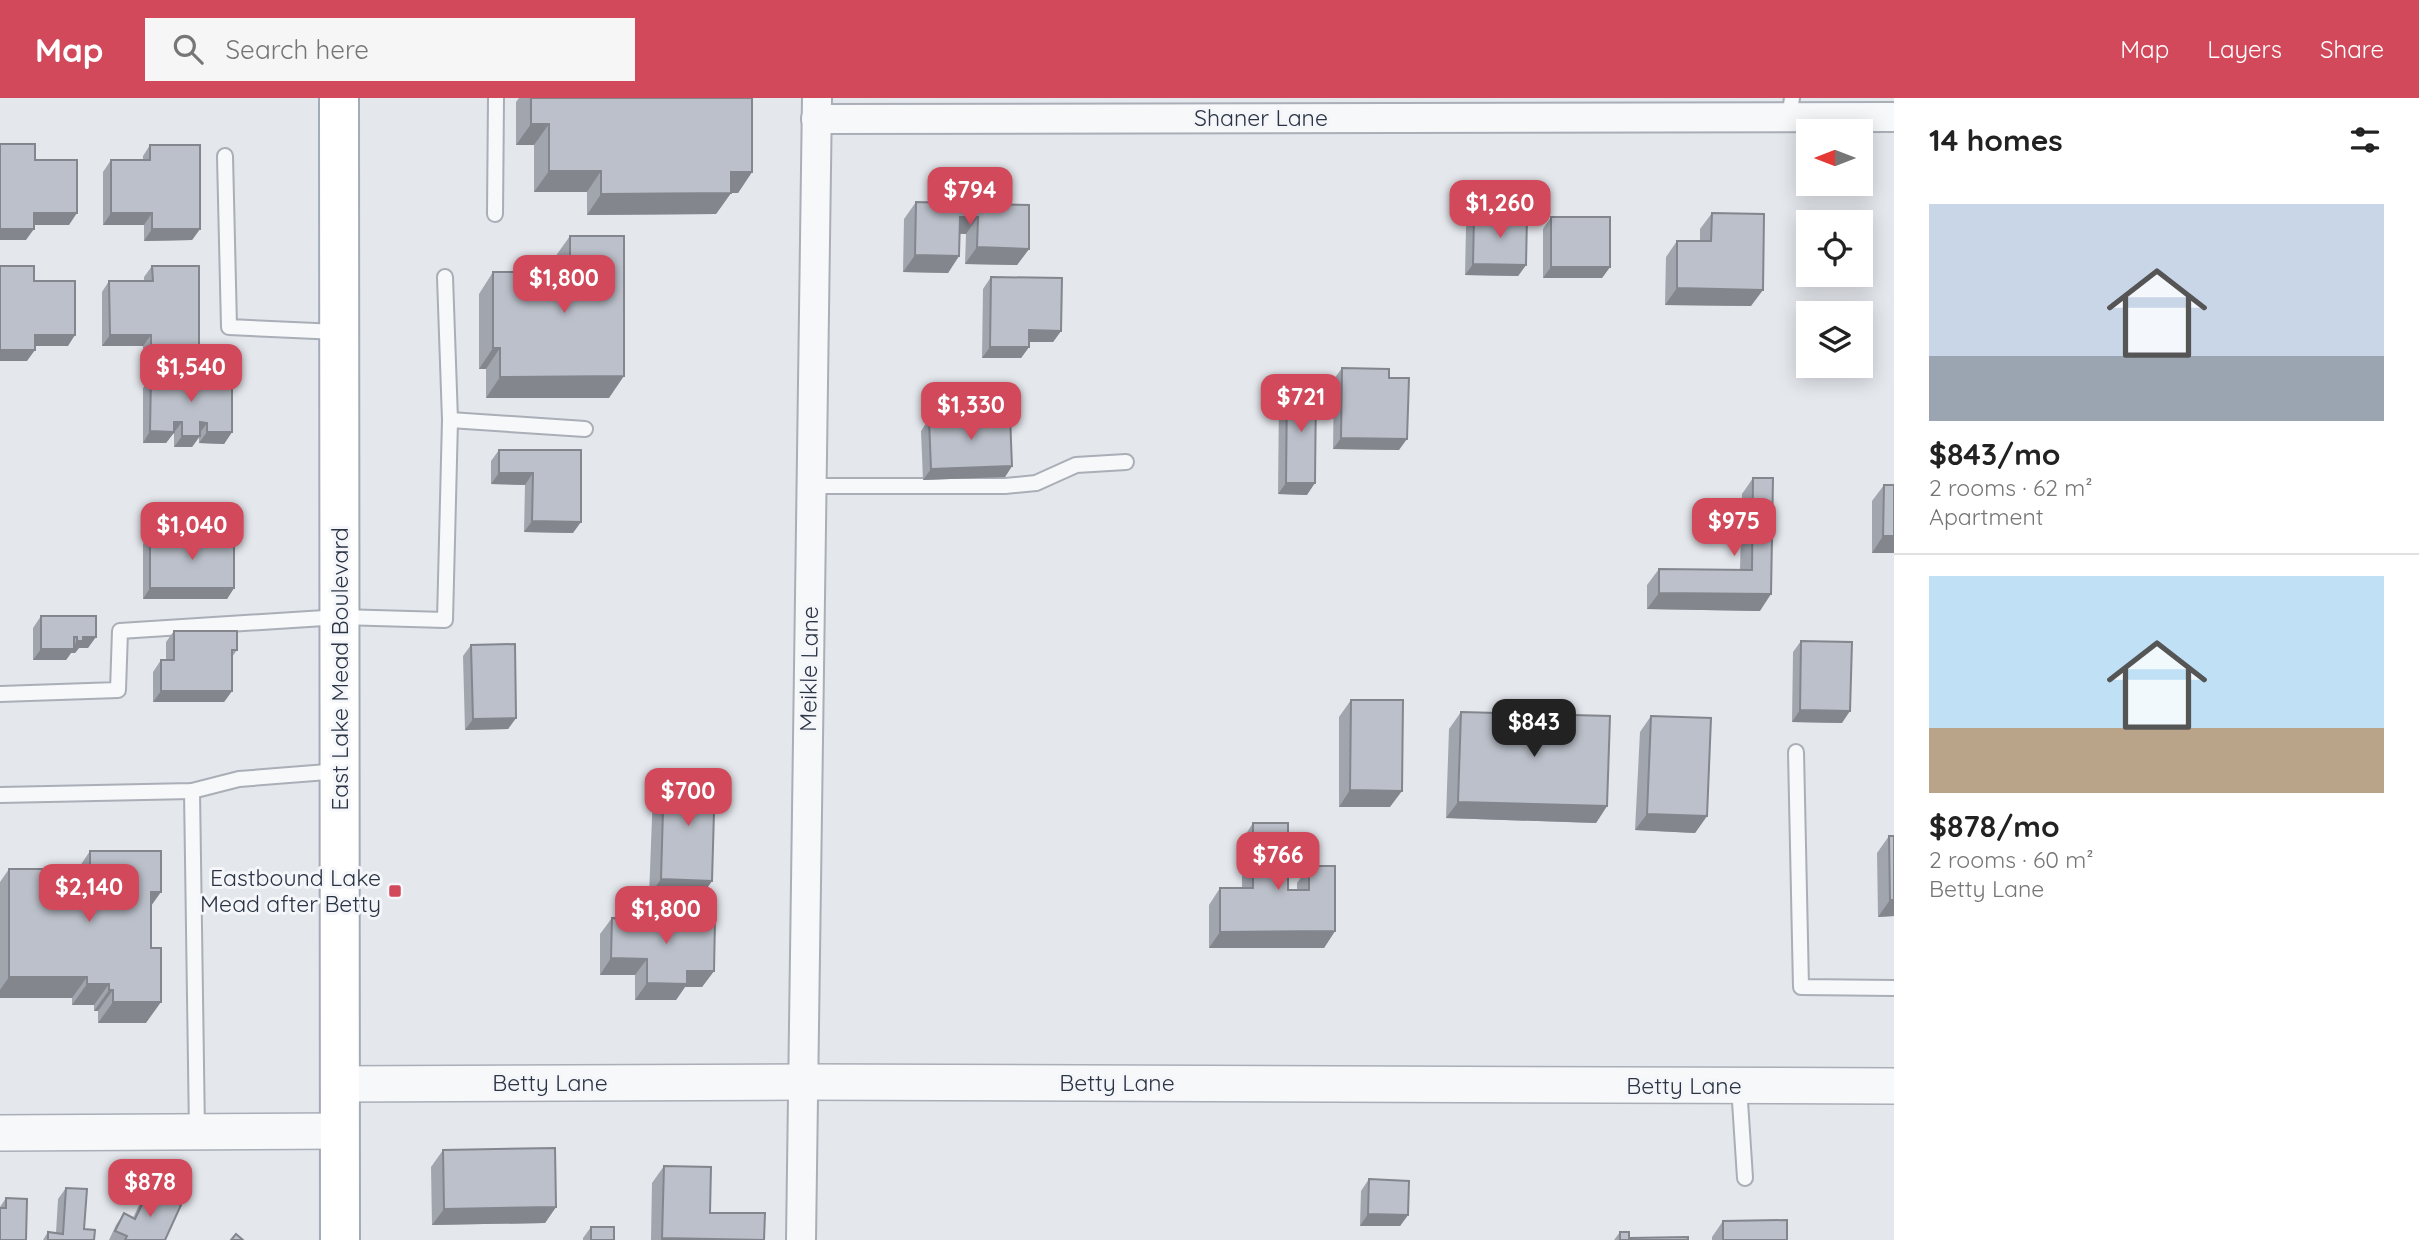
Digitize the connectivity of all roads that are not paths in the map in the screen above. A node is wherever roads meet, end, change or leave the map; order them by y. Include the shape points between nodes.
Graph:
1 (339, 98) edge
2 (496, 98) edge
3 (1706, 107) edge
4 (1791, 107) edge
5 (816, 108) edge
6 (1894, 117) edge
7 (225, 156) dead end
8 (495, 214) dead end
9 (445, 277) dead end
10 (340, 332) junction
11 (450, 420) junction
12 (586, 429) dead end
13 (1126, 462) dead end
14 (811, 485) junction
15 (340, 617) junction
16 (0, 694) edge
17 (1796, 752) dead end
18 (340, 771) junction
19 (192, 791) junction
20 (0, 795) edge
21 (1894, 988) edge
22 (803, 1082) junction
23 (340, 1084) junction
24 (1739, 1086) junction
25 (1894, 1086) edge
26 (340, 1131) junction
27 (197, 1132) junction
28 (0, 1133) edge
29 (1745, 1178) dead end
30 (340, 1240) edge
31 (801, 1240) edge

1 - 10 main road, East Lake Mead Boulevard
2 - 8 lane
3 - 4 street, Shaner Lane
3 - 5 street, Shaner Lane
4 - 6 street, Shaner Lane
5 - 14 street, Meikle Lane
7 - 10 lane via 229,327
9 - 11 lane
10 - 15 main road, East Lake Mead Boulevard
11 - 12 lane
11 - 15 lane via 445,620
13 - 14 lane via 1076,465 1036,483 1004,486
14 - 22 street, Meikle Lane
15 - 16 lane via 120,631 118,690
15 - 18 main road, East Lake Mead Boulevard
17 - 21 lane via 1801,987
18 - 19 lane via 239,779
18 - 23 main road, East Lake Mead Boulevard
19 - 20 lane
19 - 27 lane
22 - 23 street, Betty Lane
22 - 24 street, Betty Lane
22 - 31 street, Meikle Lane
23 - 26 main road, East Lake Mead Boulevard
24 - 25 street, Betty Lane
24 - 29 lane
26 - 27 street
26 - 30 main road, East Lake Mead Boulevard
27 - 28 street

